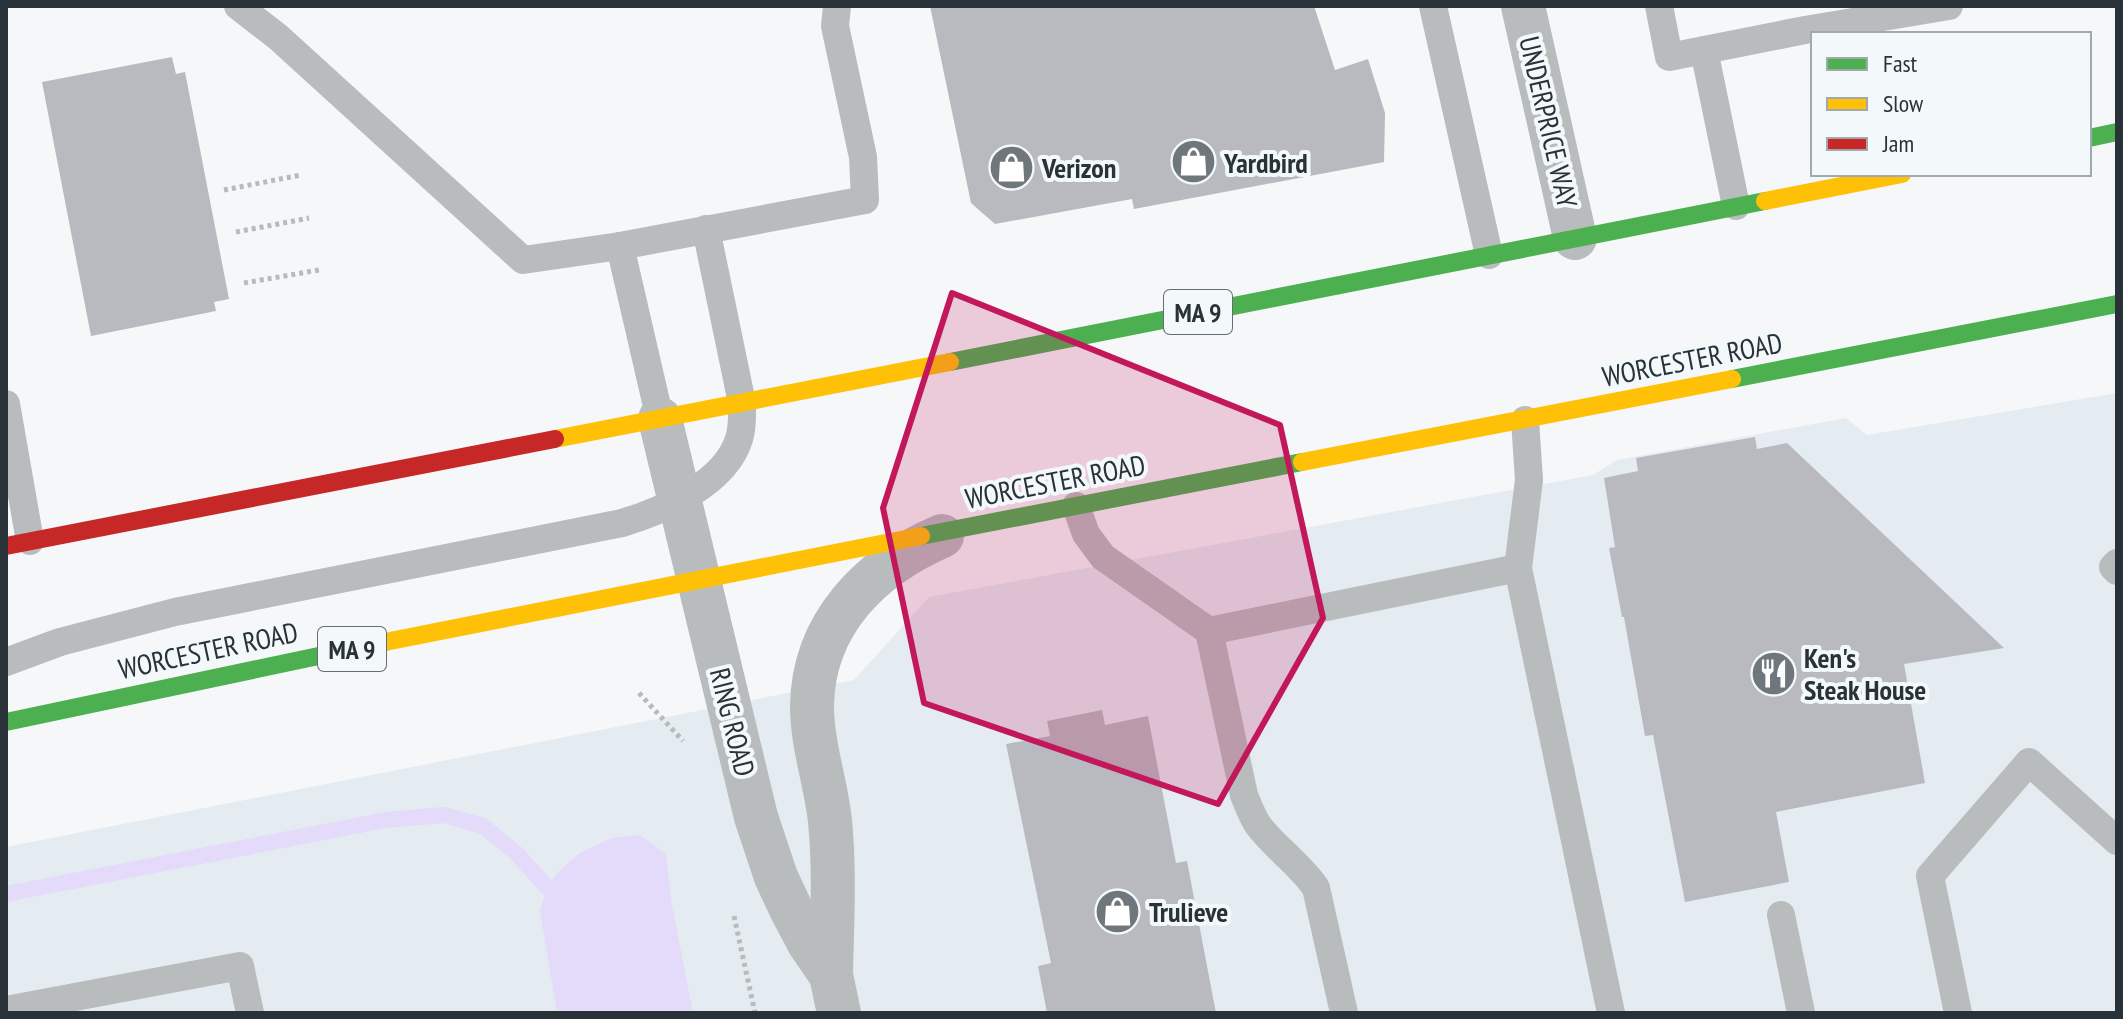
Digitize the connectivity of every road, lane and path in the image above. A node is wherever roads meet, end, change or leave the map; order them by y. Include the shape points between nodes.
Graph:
1 (238, 6) edge
2 (837, 6) edge
3 (1433, 6) edge
4 (1523, 6) edge
5 (1659, 6) edge
6 (1949, 6) edge
7 (1704, 50) junction
8 (2117, 132) edge
9 (2091, 138) edge
10 (301, 175) dead end
11 (1892, 176) edge
12 (224, 190) dead end
13 (1736, 206) junction
14 (309, 218) dead end
15 (706, 229) junction
16 (236, 232) dead end
17 (1575, 238) junction
18 (620, 246) junction
19 (1489, 255) junction
20 (319, 270) dead end
21 (244, 283) dead end
22 (2117, 304) edge
23 (742, 403) junction
24 (6, 404) edge
25 (660, 419) junction
26 (1525, 420) junction
27 (679, 501) junction
28 (1076, 506) junction
29 (962, 528) junction
30 (14, 546) edge
31 (2117, 563) edge
32 (1518, 568) junction
33 (2117, 571) edge
34 (698, 581) junction
35 (1209, 631) junction
36 (6, 662) edge
37 (6, 722) edge
38 (2117, 841) edge
39 (1781, 915) dead end
40 (835, 994) edge
41 (40, 1008) edge
42 (6, 1010) edge
43 (250, 1013) edge
44 (1344, 1013) edge
45 (1611, 1013) edge
46 (1801, 1013) edge
47 (1958, 1013) edge

1 - 18 lane via 523,260
2 - 15 lane via 835,26 863,157 865,200
3 - 19 lane
4 - 17 street, UNDERPRICE WAY
5 - 7 lane via 1669,57
6 - 7 lane
7 - 13 lane
8 - 9 highway
10 - 12 path
11 - 13 highway, MA 9
13 - 17 highway, MA 9
14 - 16 path
15 - 18 lane
15 - 23 lane
17 - 19 highway, MA 9
18 - 25 lane
19 - 23 highway, MA 9
20 - 21 path
22 - 26 highway, WORCESTER ROAD / MA 9
23 - 25 highway, MA 9
23 - 27 lane via 738,442 728,460
24 - 30 lane
25 - 27 street, RING ROAD
25 - 30 highway, MA 9
26 - 28 highway, WORCESTER ROAD / MA 9
26 - 32 lane via 1529,480
27 - 34 street, RING ROAD
27 - 36 lane via 622,523 175,612
28 - 29 highway, WORCESTER ROAD / MA 9
28 - 35 lane via 1086,534 1103,557
29 - 34 highway, WORCESTER ROAD / MA 9
29 - 40 street via 894,561 859,591 832,628 818,666 812,708 830,822
31 - 33 lane
32 - 35 lane
32 - 45 lane
34 - 37 highway, WORCESTER ROAD / MA 9
34 - 40 street, RING ROAD via 756,817 797,921
35 - 44 lane via 1244,795 1259,827 1316,888
38 - 47 lane via 2029,762 1930,876
39 - 46 lane
41 - 42 lane
41 - 43 lane via 240,966

